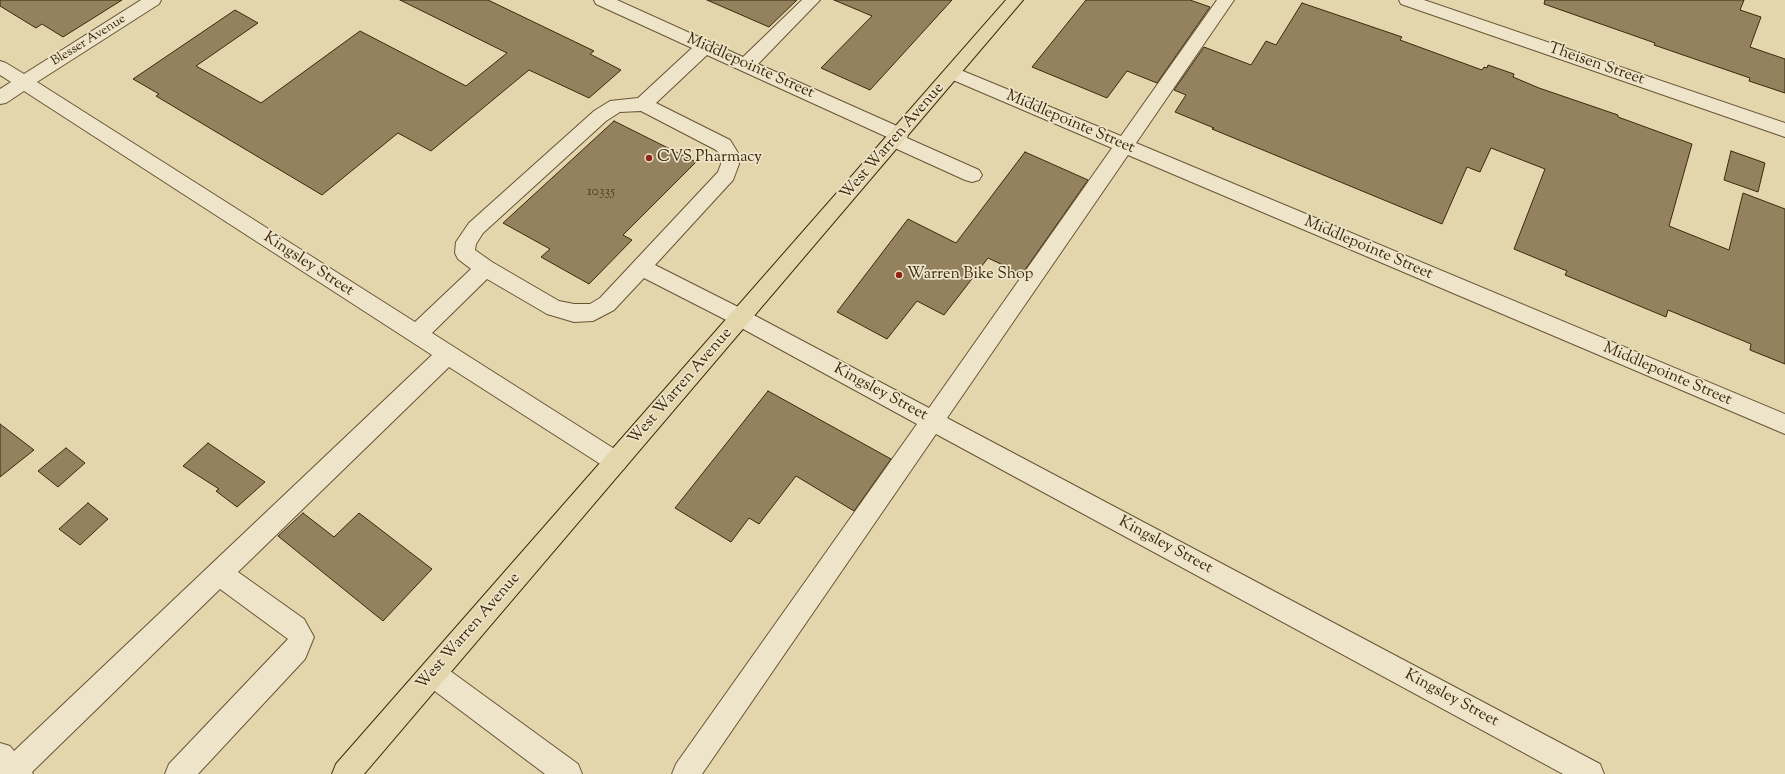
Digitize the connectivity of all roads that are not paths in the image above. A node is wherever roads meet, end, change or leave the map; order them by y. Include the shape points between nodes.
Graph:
1 (153, 0) edge
2 (602, 0) edge
3 (812, 0) edge
4 (1015, 0) edge
5 (1226, 0) edge
6 (1407, 0) edge
7 (704, 46) junction
8 (746, 65) junction
9 (0, 67) edge
10 (952, 73) junction
11 (24, 82) junction
12 (0, 98) edge
13 (643, 104) junction
14 (1785, 130) edge
15 (897, 138) junction
16 (1124, 146) junction
17 (972, 175) dead end
18 (641, 267) junction
19 (485, 268) junction
20 (741, 318) junction
21 (417, 334) junction
22 (448, 354) junction
23 (932, 421) junction
24 (1785, 424) edge
25 (616, 462) junction
26 (219, 573) junction
27 (433, 674) junction
28 (11, 768) edge
29 (179, 774) edge
30 (346, 774) edge
31 (568, 774) edge
32 (686, 774) edge
33 (1590, 774) edge

1 - 11 street, Blesser Avenue
2 - 7 street, Middlepointe Street
3 - 8 street
4 - 10 main road, West Warren Avenue
5 - 16 street
6 - 14 street, Theisen Street
7 - 8 street, Middlepointe Street
7 - 13 street
8 - 15 street, Middlepointe Street
9 - 11 street, Kingsley Street
10 - 15 main road, West Warren Avenue
10 - 16 street, Middlepointe Street
11 - 12 street, Blesser Avenue
11 - 21 street, Kingsley Street
13 - 18 street via 723,145 729,153 730,164 726,175
13 - 19 street via 616,106 600,116 476,228 466,242 465,253
15 - 17 street, Middlepointe Street
15 - 20 main road, West Warren Avenue
16 - 23 street
16 - 24 street, Middlepointe Street
18 - 19 street via 607,304 593,312 574,313 554,308
18 - 20 street, Kingsley Street
19 - 21 street
20 - 23 street, Kingsley Street
20 - 25 main road, West Warren Avenue
21 - 22 street, Kingsley Street
22 - 25 street, Kingsley Street
22 - 26 street
23 - 32 street
23 - 33 street, Kingsley Street
25 - 27 main road, West Warren Avenue
26 - 28 street
26 - 29 street via 296,628 301,637 296,650
27 - 30 main road, West Warren Avenue
27 - 31 street

